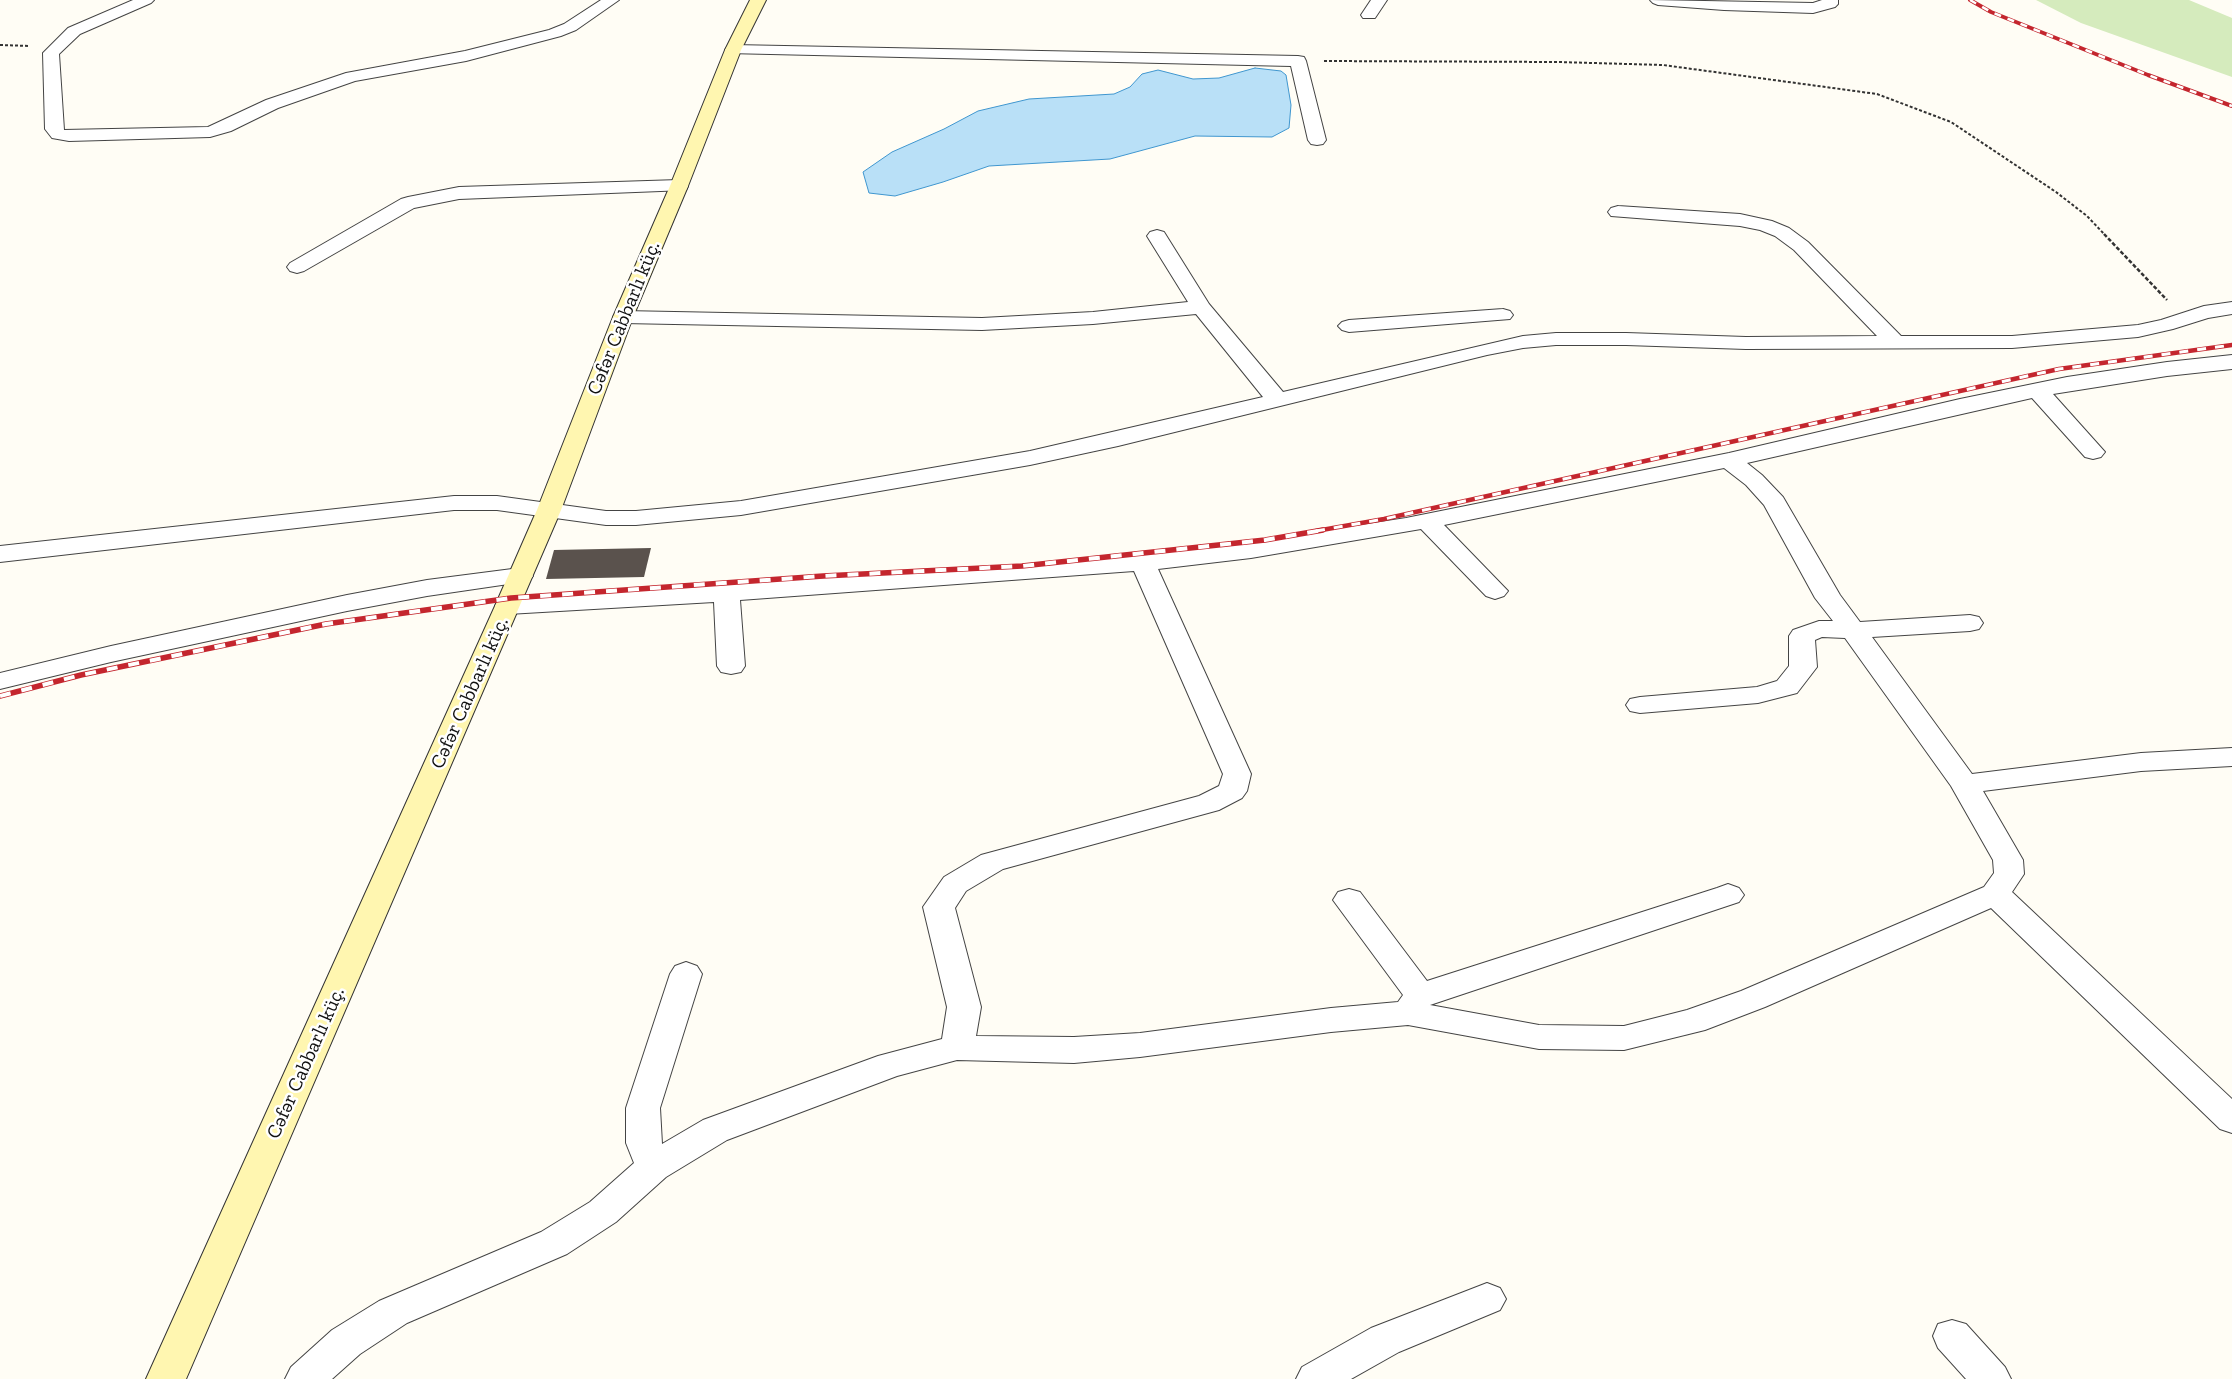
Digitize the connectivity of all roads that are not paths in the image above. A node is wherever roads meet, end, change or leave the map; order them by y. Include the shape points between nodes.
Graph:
1 (146, 0) edge
2 (611, 0) edge
3 (758, 0) edge
4 (1378, 0) edge
5 (1658, 0) edge
6 (1830, 0) edge
7 (1369, 15) dead end
8 (486, 33) dead end
9 (502, 46) junction
10 (734, 50) junction
11 (1317, 140) dead end
12 (679, 186) junction
13 (1618, 212) dead end
14 (1157, 236) dead end
15 (296, 267) dead end
16 (1488, 294) dead end
17 (1201, 307) junction
18 (2232, 308) edge
19 (1503, 315) junction
20 (622, 317) junction
21 (1349, 326) dead end
22 (1523, 342) junction
23 (1895, 342) junction
24 (2232, 362) edge
25 (2037, 390) junction
26 (1277, 399) junction
27 (2093, 452) dead end
28 (1728, 460) junction
29 (549, 510) junction
30 (1427, 521) junction
31 (0, 554) edge
32 (1143, 563) junction
33 (520, 576) junction
34 (1495, 591) dead end
35 (727, 594) junction
36 (508, 606) junction
37 (1970, 623) dead end
38 (1853, 630) junction
39 (731, 666) dead end
40 (0, 681) edge
41 (1640, 706) dead end
42 (2232, 756) edge
43 (1964, 784) junction
44 (1995, 894) junction
45 (1728, 895) dead end
46 (1349, 900) dead end
47 (686, 974) dead end
48 (1414, 1004) junction
49 (957, 1048) junction
50 (2232, 1120) edge
51 (653, 1167) junction
52 (1487, 1300) dead end
53 (1952, 1336) dead end
54 (166, 1379) edge
55 (305, 1379) edge
56 (1316, 1379) edge
57 (1991, 1379) edge

1 - 9 street via 74,31 51,53 54,129 58,134 210,132 272,104 352,77 434,63
2 - 9 street via 570,27
3 - 10 street, Cəfər Cabbarlı küç.
4 - 7 street
5 - 6 street via 1813,8 1830,4
8 - 9 street
10 - 11 street via 1298,61
10 - 12 street, Cəfər Cabbarlı küç.
12 - 15 street via 459,193 408,203
12 - 20 street, Cəfər Cabbarlı küç.
13 - 23 street via 1740,220 1782,232 1801,246
14 - 17 street
16 - 19 street
17 - 20 street via 1083,319 982,324
17 - 26 street
18 - 23 street via 2204,312 2138,331 2012,342
19 - 21 street
19 - 22 street
20 - 29 street, Cəfər Cabbarlı küç.
22 - 23 street via 1608,339 1746,343
22 - 26 street
24 - 25 street
25 - 27 street
25 - 28 street
26 - 29 street via 1030,458 741,508 636,518 606,518
28 - 30 street
28 - 38 street via 1754,480 1774,502 1828,598
29 - 31 street via 497,503 454,503
29 - 33 street, Cəfər Cabbarlı küç.
30 - 32 street via 1251,550
30 - 34 street
32 - 35 street
32 - 49 street via 1237,774 1232,792 1209,804 992,862 955,884 939,907 964,1007
33 - 36 street, Cəfər Cabbarlı küç.
33 - 40 street via 347,603
35 - 36 street
35 - 39 street
36 - 54 street, Cəfər Cabbarlı küç.
37 - 38 street
38 - 41 street via 1818,630 1802,636 1803,667 1787,687 1758,696
38 - 43 street
42 - 43 street via 2141,762
43 - 44 street via 2008,860 2009,874
44 - 48 street via 1753,999 1693,1021 1624,1038 1539,1037
44 - 50 street
45 - 48 street
46 - 48 street
47 - 51 street via 643,1108 644,1143
48 - 49 street via 1332,1020 1140,1045 1074,1050
49 - 51 street via 890,1065 715,1130
51 - 55 street via 603,1212 554,1243 393,1312 346,1342
52 - 56 street via 1385,1340
53 - 57 street

